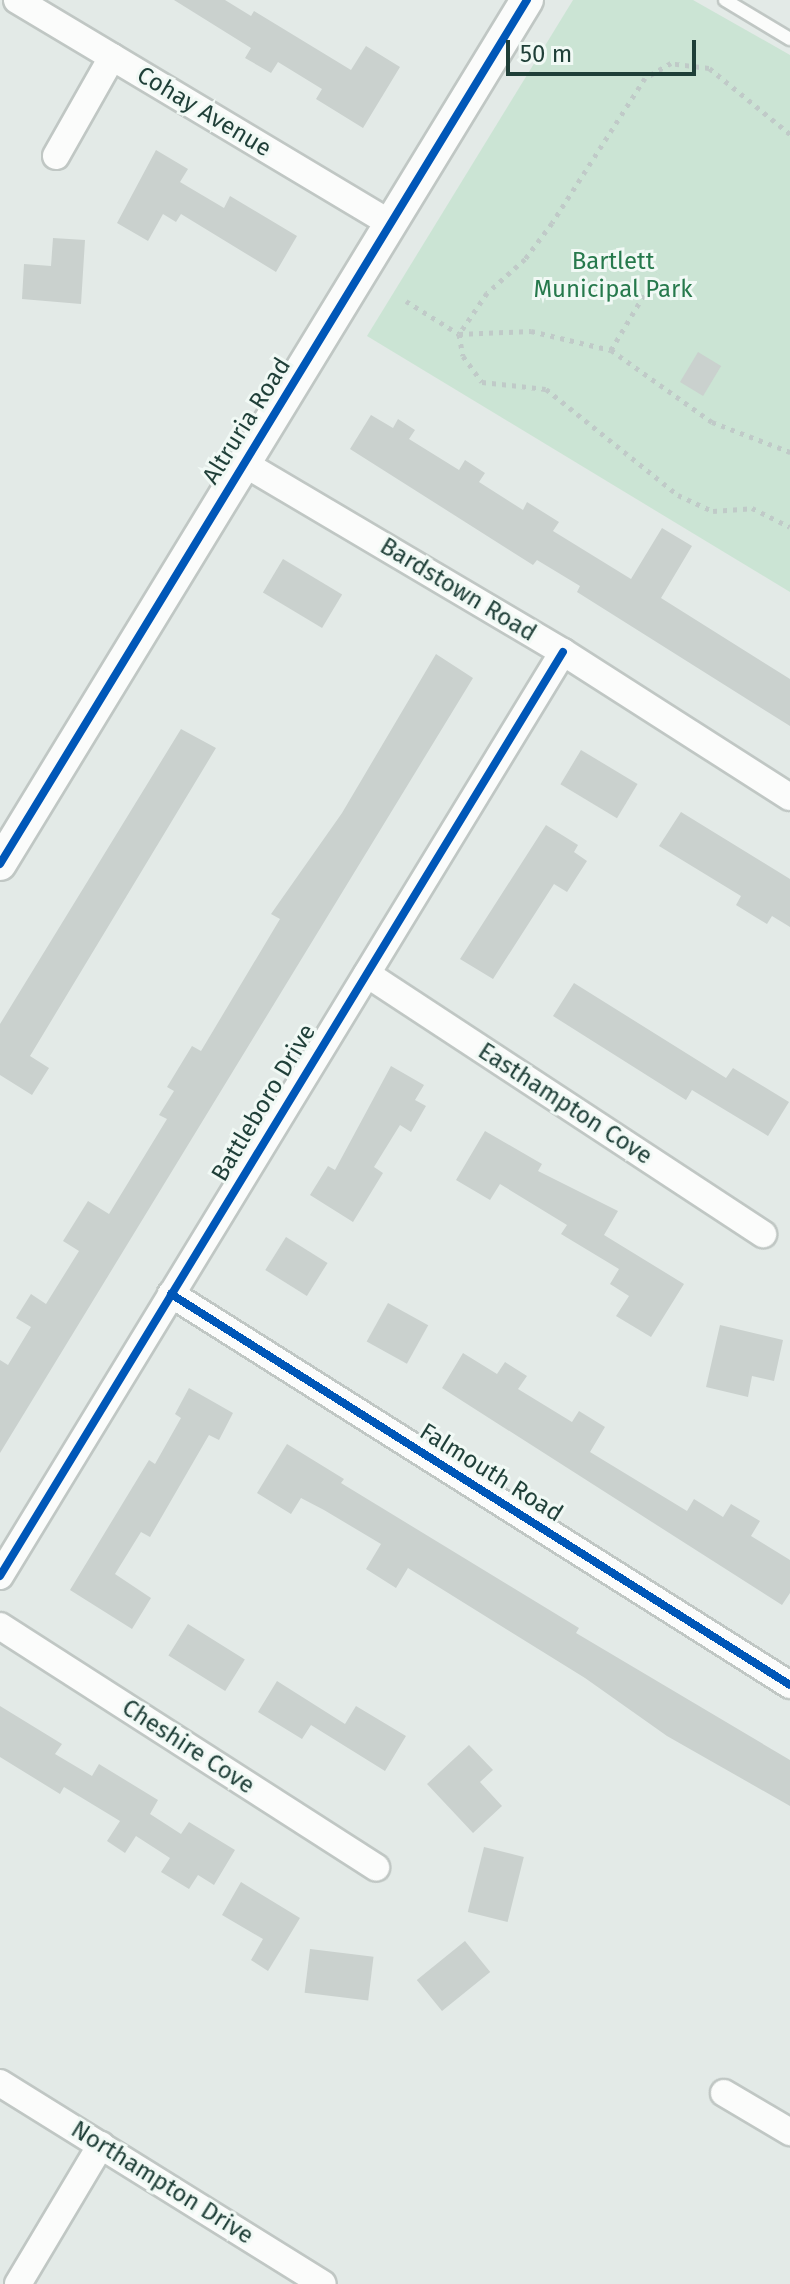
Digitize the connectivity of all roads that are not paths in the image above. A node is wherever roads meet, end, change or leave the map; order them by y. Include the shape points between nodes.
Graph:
1 (17, 0) edge
2 (527, 0) edge
3 (725, 0) edge
4 (790, 39) edge
5 (112, 57) junction
6 (56, 156) dead end
7 (391, 224) junction
8 (245, 464) junction
9 (563, 652) junction
10 (790, 797) edge
11 (0, 864) edge
12 (367, 974) junction
13 (763, 1234) dead end
14 (171, 1294) junction
15 (0, 1576) edge
16 (0, 1626) edge
17 (790, 1685) edge
18 (376, 1867) dead end
19 (0, 2083) edge
20 (724, 2093) dead end
21 (790, 2132) edge
22 (101, 2145) junction
23 (18, 2284) edge
24 (323, 2284) edge

1 - 5 street, Cohay Avenue
2 - 7 street, Altruria Road
3 - 4 lane
5 - 6 street
5 - 7 street, Cohay Avenue
7 - 8 street, Altruria Road
8 - 9 street, Bardstown Road
8 - 11 street, Altruria Road
9 - 10 street, Bardstown Road
9 - 12 street, Battleboro Drive
12 - 13 street, Easthampton Cove
12 - 14 street, Battleboro Drive
14 - 15 street, Battleboro Drive
14 - 17 street, Falmouth Road
16 - 18 street, Cheshire Cove
19 - 22 street, Northampton Drive
20 - 21 street
22 - 23 street
22 - 24 street, Northampton Drive

